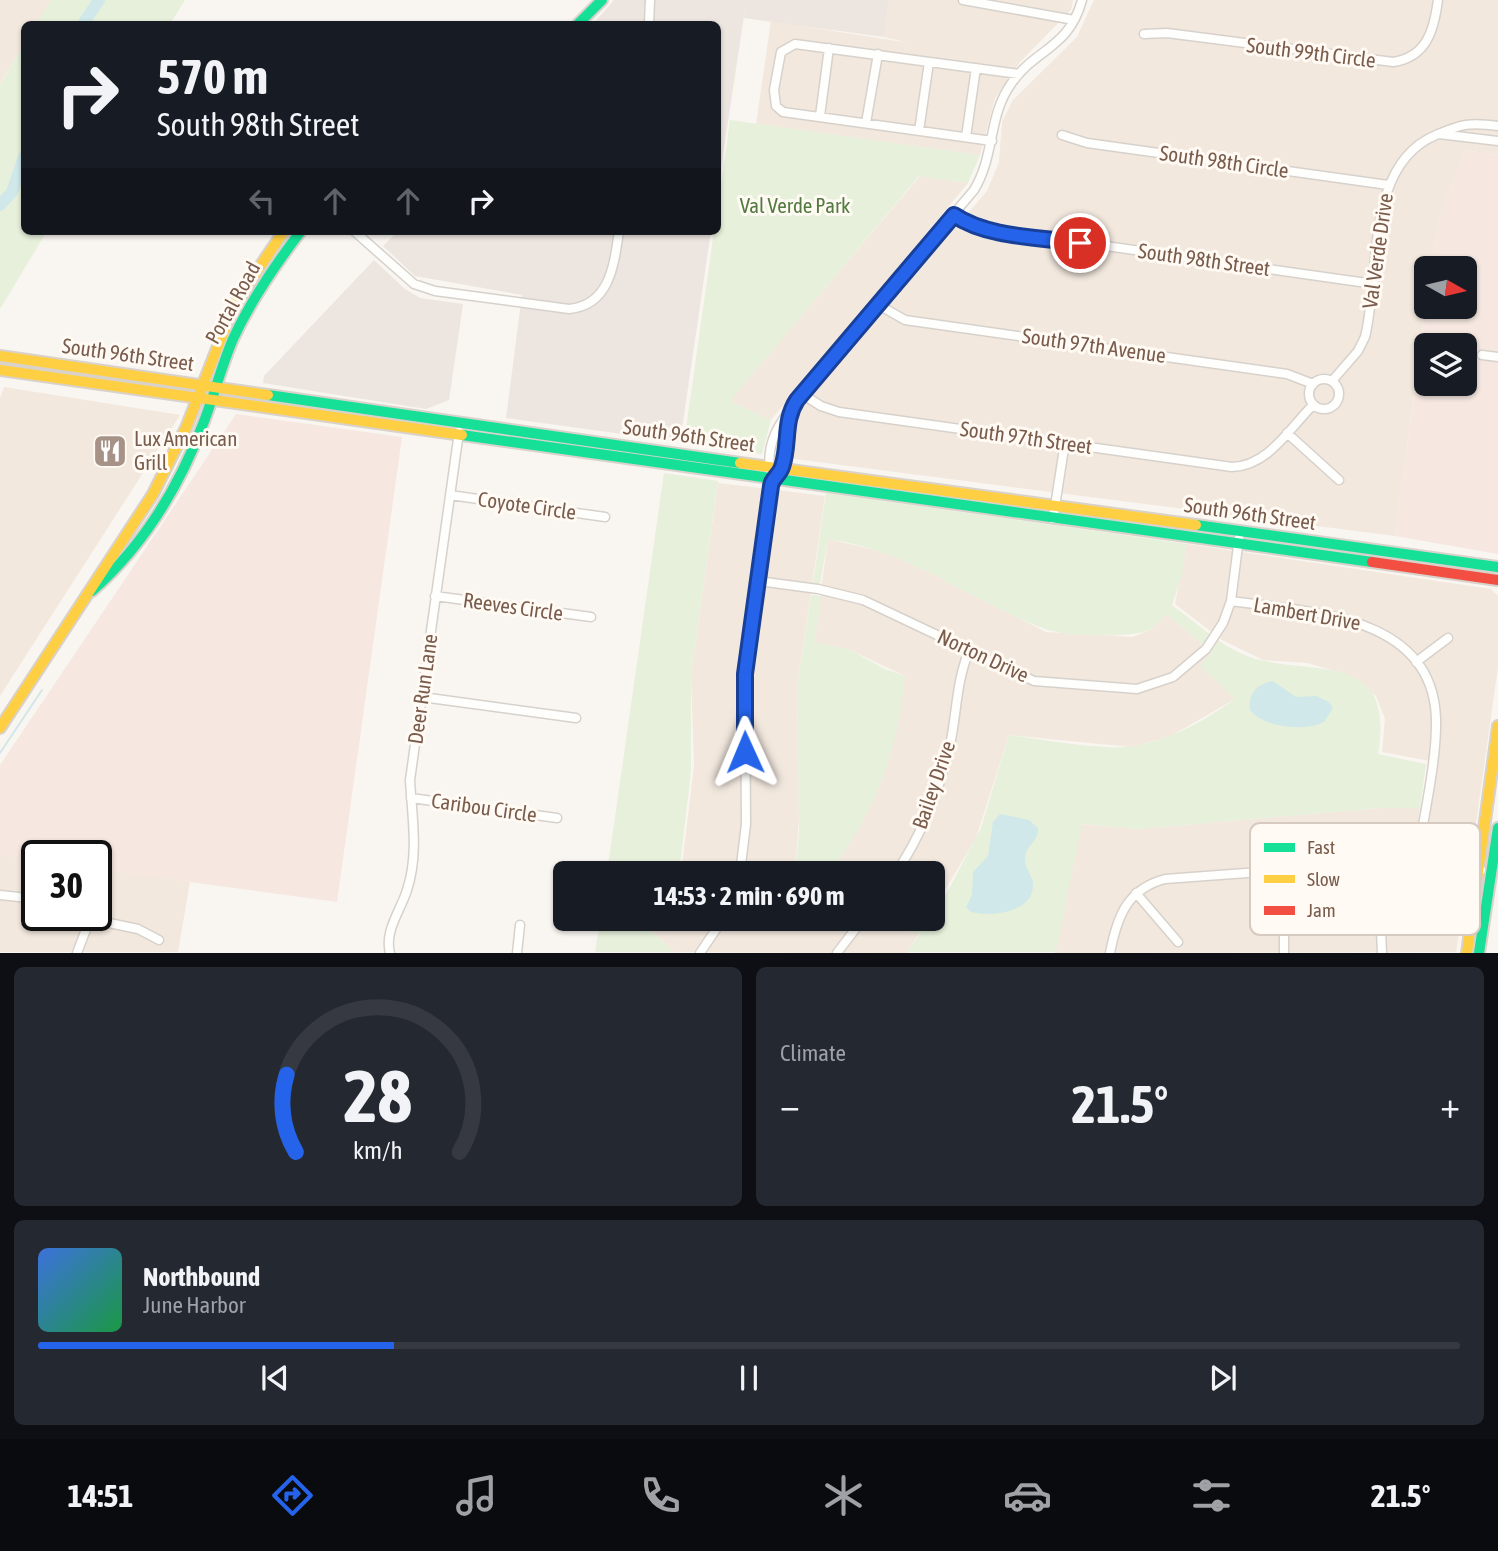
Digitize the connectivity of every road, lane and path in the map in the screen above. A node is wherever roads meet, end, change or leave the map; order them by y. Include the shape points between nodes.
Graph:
1 (602, 0) edge
2 (650, 0) edge
3 (963, 0) edge
4 (1082, 0) edge
5 (1438, 0) edge
6 (1074, 20) junction
7 (581, 21) edge
8 (649, 21) edge
9 (1144, 34) dead end
10 (829, 48) junction
11 (877, 54) junction
12 (929, 62) junction
13 (976, 68) junction
14 (1019, 74) junction
15 (820, 116) junction
16 (866, 123) junction
17 (1498, 126) edge
18 (919, 131) junction
19 (1439, 134) junction
20 (1062, 135) dead end
21 (966, 137) junction
22 (992, 141) junction
23 (1498, 141) edge
24 (1388, 185) junction
25 (954, 215) junction
26 (281, 235) edge
27 (298, 235) edge
28 (359, 235) edge
29 (618, 235) edge
30 (1374, 284) junction
31 (877, 304) junction
32 (1482, 355) dead end
33 (0, 356) edge
34 (1498, 357) edge
35 (0, 370) edge
36 (1332, 381) junction
37 (1313, 384) junction
38 (201, 385) junction
39 (214, 388) junction
40 (802, 394) junction
41 (197, 398) junction
42 (211, 401) junction
43 (1313, 405) junction
44 (788, 414) junction
45 (461, 424) junction
46 (1287, 433) junction
47 (459, 436) junction
48 (1065, 442) junction
49 (1254, 463) joint
50 (768, 466) junction
51 (782, 468) junction
52 (772, 480) junction
53 (1339, 480) dead end
54 (450, 495) junction
55 (1056, 502) junction
56 (605, 517) dead end
57 (1053, 519) junction
58 (1240, 533) junction
59 (1238, 545) junction
60 (1498, 567) edge
61 (758, 580) junction
62 (1498, 580) edge
63 (90, 592) junction
64 (435, 596) junction
65 (1231, 601) junction
66 (591, 617) dead end
67 (1448, 638) dead end
68 (969, 651) junction
69 (1416, 662) junction
70 (422, 697) junction
71 (576, 718) dead end
72 (1498, 726) edge
73 (0, 728) edge
74 (411, 798) junction
75 (557, 818) dead end
76 (1423, 823) edge
77 (1498, 828) edge
78 (741, 861) edge
79 (902, 861) edge
80 (1495, 869) edge
81 (1480, 870) joint
82 (1250, 872) edge
83 (1136, 893) junction
84 (1, 897) edge
85 (21, 898) edge
86 (112, 923) edge
87 (520, 925) dead end
88 (83, 931) edge
89 (715, 931) edge
90 (854, 931) edge
91 (1284, 935) edge
92 (1380, 935) edge
93 (1470, 935) edge
94 (159, 940) dead end
95 (1178, 942) dead end
96 (77, 953) edge
97 (390, 953) edge
98 (517, 953) edge
99 (700, 953) edge
100 (837, 953) edge
101 (1110, 953) edge
102 (1284, 953) edge
103 (1382, 953) edge
104 (1467, 953) edge
105 (1479, 953) edge

1 - 7 main road
2 - 8 street
3 - 6 street
4 - 6 street
5 - 9 street, South 99th Circle via 1426,43 1409,57 1393,62 1167,33
6 - 14 street via 1058,43
10 - 11 street
10 - 15 street
10 - 15 street via 795,44 783,48 775,80 779,109
11 - 12 street
11 - 16 street
12 - 13 street
12 - 18 street
13 - 14 street
13 - 21 street
14 - 22 street via 1000,104
15 - 16 street
16 - 18 street
17 - 19 street, Val Verde Drive via 1464,124
18 - 21 street
19 - 23 street
19 - 24 street, Val Verde Drive via 1410,151
20 - 24 street, South 98th Circle via 1087,144
21 - 22 street
22 - 25 street via 980,181
24 - 30 street, Val Verde Drive
25 - 30 street, South 98th Street via 993,230
25 - 31 street
26 - 38 main road, Portal Road via 234,305
27 - 39 main road, Portal Road via 254,299
28 - 29 street via 414,284 569,309 598,297 612,275
30 - 36 street, Val Verde Drive via 1363,344
31 - 37 street, South 97th Avenue via 905,320 1287,374
31 - 40 street
32 - 34 street
33 - 38 main road, South 96th Street
35 - 41 main road, South 96th Street
36 - 37 street
36 - 43 street, Val Verde Drive via 1339,393 1335,405 1322,409
37 - 43 street via 1309,393
38 - 39 main road, South 96th Street
38 - 41 main road, Portal Road
39 - 42 main road, Portal Road
39 - 45 main road, South 96th Street
40 - 44 street
40 - 48 street, South 97th Street via 839,412
41 - 42 main road, South 96th Street
41 - 63 main road, Portal Road via 160,482
42 - 47 main road, South 96th Street
42 - 63 main road, Portal Road via 163,504 105,581
43 - 46 street, Val Verde Drive
44 - 50 street via 773,436
44 - 51 street
45 - 47 street, Deer Run Lane
45 - 50 main road, South 96th Street
46 - 49 street, Val Verde Drive
46 - 53 street
47 - 52 main road, South 96th Street
47 - 54 street, Deer Run Lane
48 - 49 street, South 97th Street via 1232,467
48 - 55 street
50 - 51 main road, South 96th Street
50 - 52 street
51 - 52 street
51 - 55 main road, South 96th Street
52 - 57 main road, South 96th Street
52 - 61 street
54 - 56 street, Coyote Circle
54 - 64 street, Deer Run Lane
55 - 57 street
55 - 58 main road, South 96th Street
57 - 59 main road, South 96th Street
58 - 59 street, Norton Drive
58 - 60 main road, South 96th Street
59 - 62 main road, South 96th Street
59 - 65 street, Norton Drive
61 - 68 street, Norton Drive via 863,600
61 - 78 street via 745,674 746,824
63 - 73 main road
64 - 66 street, Reeves Circle
64 - 70 street, Deer Run Lane
65 - 68 street, Norton Drive via 1223,623 1194,662 1173,677 1137,689 1042,683
65 - 69 street, Lambert Drive via 1370,625
67 - 69 street
68 - 79 street, Bailey Drive via 959,677 944,769
69 - 76 street, Lambert Drive via 1430,690 1437,721
70 - 71 street
70 - 74 street, Deer Run Lane
72 - 81 main road
74 - 75 street, Caribou Circle
74 - 97 street, Deer Run Lane via 413,854 408,888 389,934
77 - 80 main road
80 - 81 street
80 - 105 main road
82 - 83 street via 1165,879
83 - 95 street
83 - 101 street via 1116,921
84 - 85 street
86 - 94 street
87 - 98 street
88 - 96 street
89 - 99 street
90 - 100 street
91 - 102 street
92 - 103 street
93 - 104 main road

